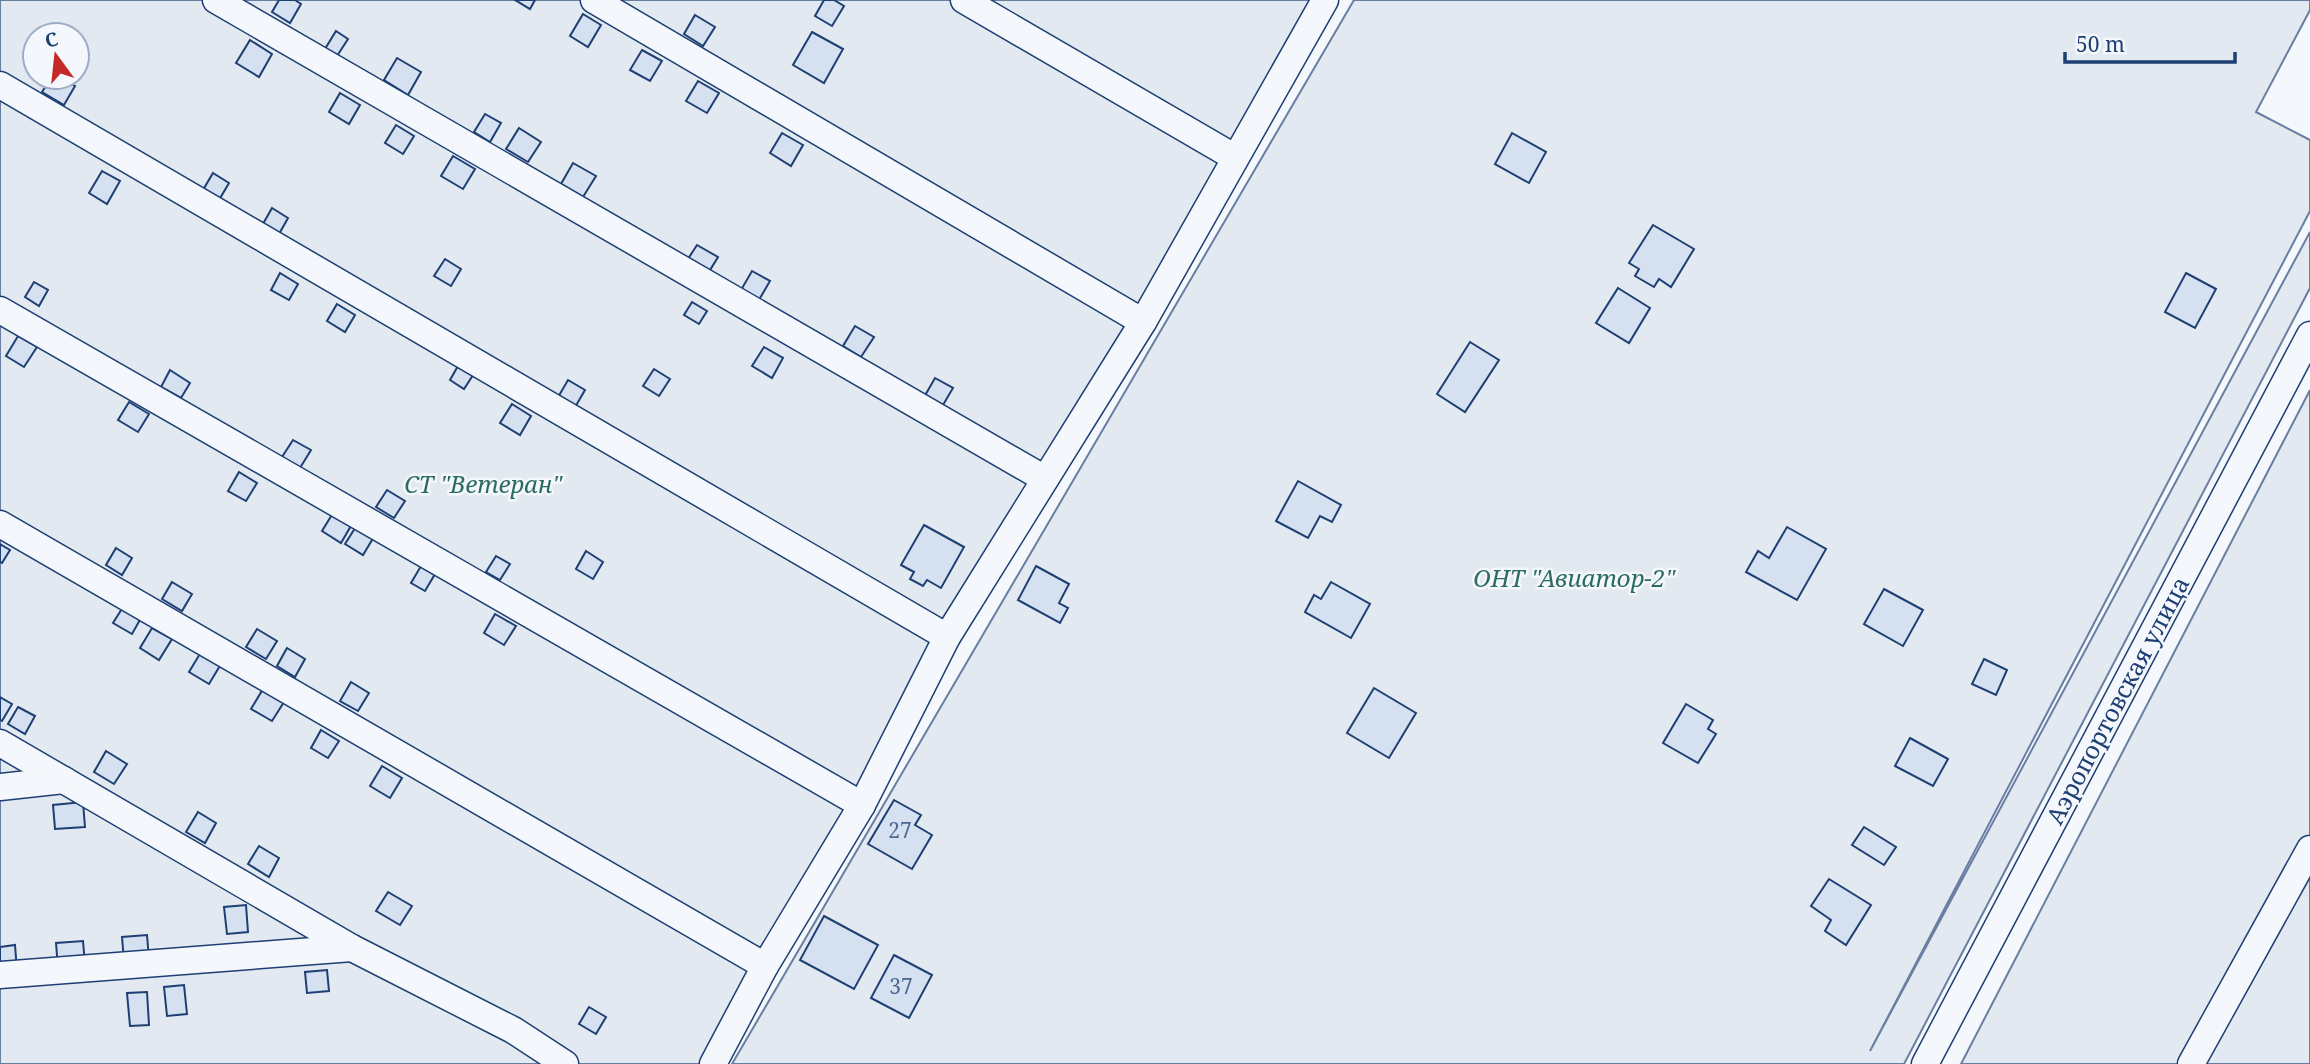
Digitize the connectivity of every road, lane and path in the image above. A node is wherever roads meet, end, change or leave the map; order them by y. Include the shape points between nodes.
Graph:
1 (216, 0) edge
2 (594, 0) edge
3 (964, 0) edge
4 (1325, 0) edge
5 (0, 85) edge
6 (1234, 157) junction
7 (0, 310) edge
8 (1143, 322) junction
9 (2310, 335) edge
10 (1045, 479) junction
11 (0, 524) edge
12 (947, 637) junction
13 (0, 743) edge
14 (64, 780) junction
15 (0, 787) edge
16 (862, 806) junction
17 (2310, 849) edge
18 (352, 948) junction
19 (765, 966) junction
20 (0, 975) edge
21 (565, 1064) edge
22 (713, 1064) edge
23 (1925, 1064) edge
24 (2191, 1064) edge

1 - 10 street
2 - 8 street
3 - 6 street
4 - 6 street
5 - 12 street
6 - 8 street
7 - 16 street
8 - 10 street
9 - 23 street, Аэропортовская улица
10 - 12 street
11 - 19 street
12 - 16 street
13 - 14 street
14 - 15 street
14 - 18 street
16 - 19 street
17 - 24 street
18 - 20 street
18 - 21 street via 513,1030
19 - 22 street

